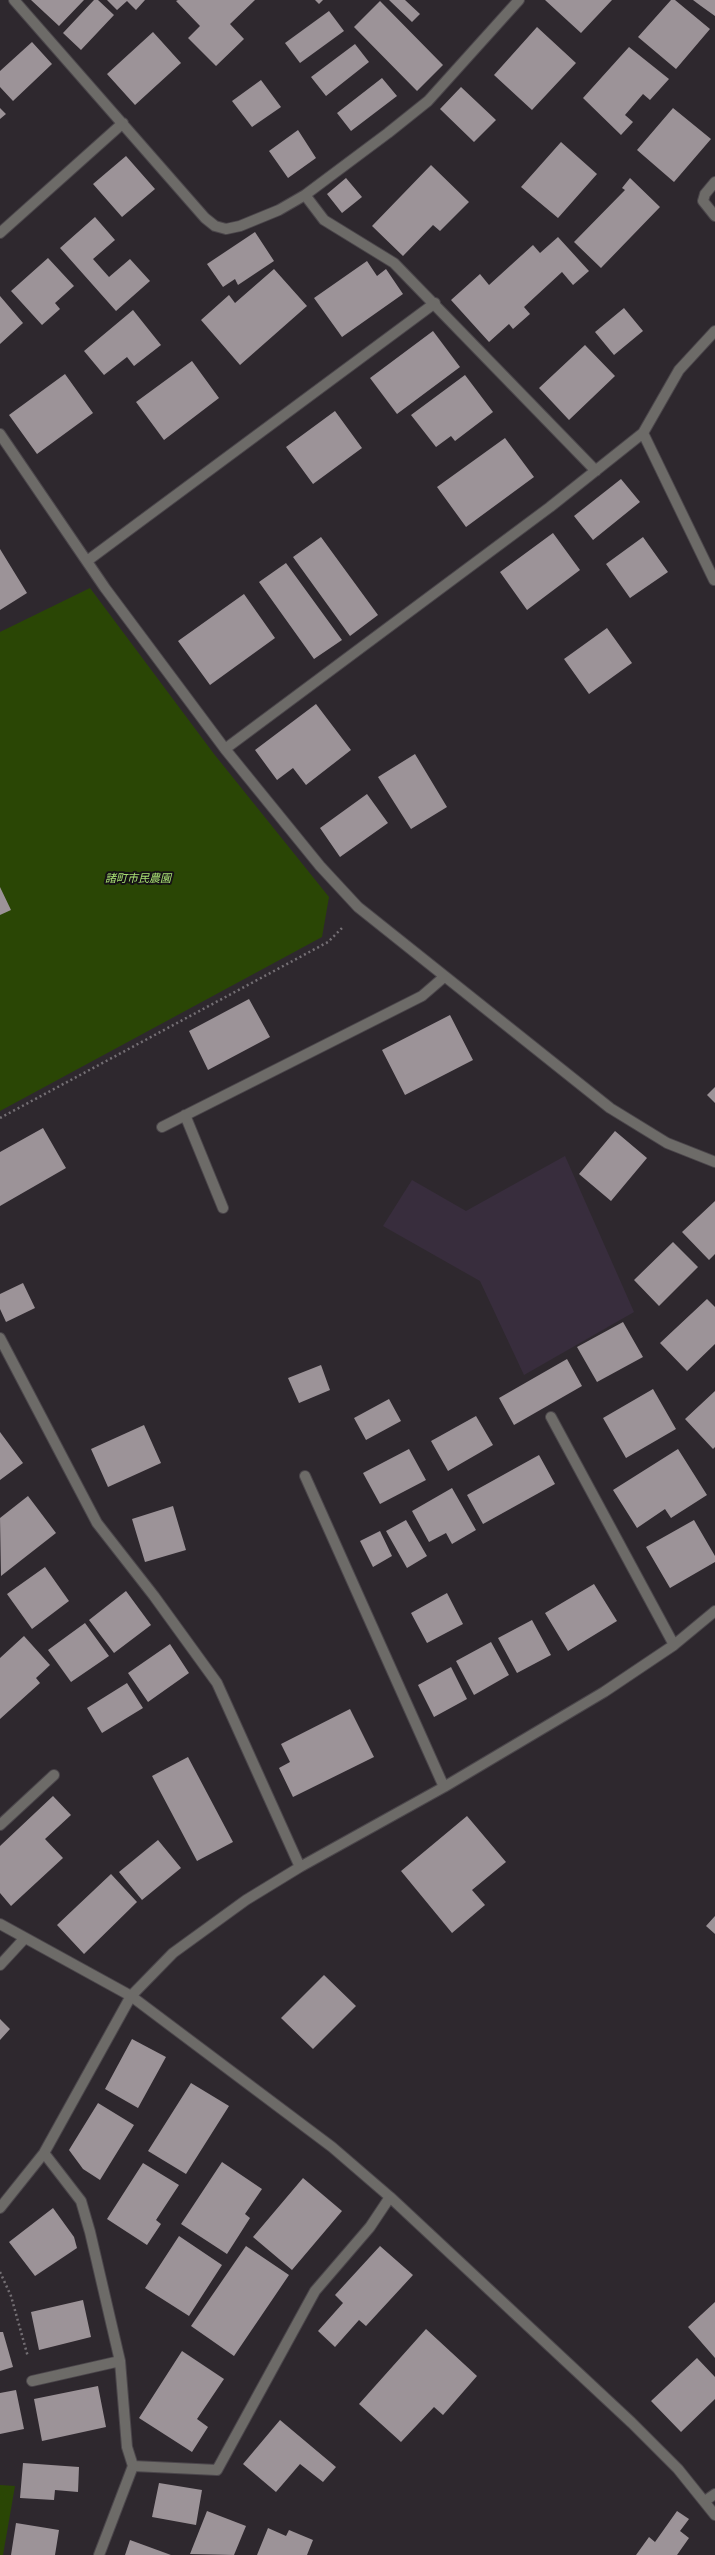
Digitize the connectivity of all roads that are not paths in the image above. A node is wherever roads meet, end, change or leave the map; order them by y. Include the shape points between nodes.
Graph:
1 (14, 0) edge
2 (519, 0) edge
3 (123, 123) junction
4 (715, 182) edge
5 (305, 195) junction
6 (715, 216) edge
7 (0, 233) edge
8 (434, 303) junction
9 (715, 331) edge
10 (642, 433) junction
11 (0, 434) edge
12 (596, 471) junction
13 (86, 561) junction
14 (714, 580) dead end
15 (225, 749) junction
16 (444, 977) junction
17 (186, 1115) junction
18 (162, 1127) dead end
19 (715, 1162) edge
20 (223, 1208) dead end
21 (0, 1338) edge
22 (550, 1417) dead end
23 (305, 1476) dead end
24 (715, 1611) edge
25 (674, 1645) junction
26 (54, 1775) dead end
27 (444, 1786) junction
28 (0, 1826) edge
29 (300, 1867) junction
30 (0, 1924) edge
31 (24, 1939) junction
32 (0, 1965) edge
33 (131, 1996) junction
34 (44, 2153) junction
35 (390, 2197) junction
36 (0, 2208) edge
37 (120, 2361) junction
38 (32, 2381) road end
39 (133, 2466) junction
40 (715, 2494) edge
41 (705, 2501) junction
42 (715, 2515) edge
43 (98, 2555) edge

1 - 3 street
2 - 5 street via 428,101
3 - 5 street via 215,226 226,229 240,226 279,210
3 - 7 street
4 - 6 street via 705,194 703,201
5 - 8 street via 324,220 394,263
8 - 12 street
8 - 13 street
9 - 10 street via 679,370
10 - 12 street
10 - 14 street
11 - 13 street
12 - 15 street
13 - 15 street
15 - 16 street via 320,866 358,907
16 - 17 street via 422,996
16 - 19 street via 610,1108 667,1143
17 - 18 street
17 - 20 street
21 - 29 street via 97,1523 217,1683
22 - 25 street
23 - 27 street
24 - 25 street
25 - 27 street via 604,1692
26 - 28 street
27 - 29 street
29 - 33 street via 246,1900 173,1953
30 - 31 street
31 - 32 street
31 - 33 street
33 - 34 street
33 - 35 street via 320,2138
34 - 36 street
34 - 37 street via 81,2202
35 - 39 street via 370,2227 315,2291 217,2470
35 - 41 street via 632,2423
37 - 38 street
37 - 39 street via 127,2447
39 - 43 street
40 - 41 street
41 - 42 street

